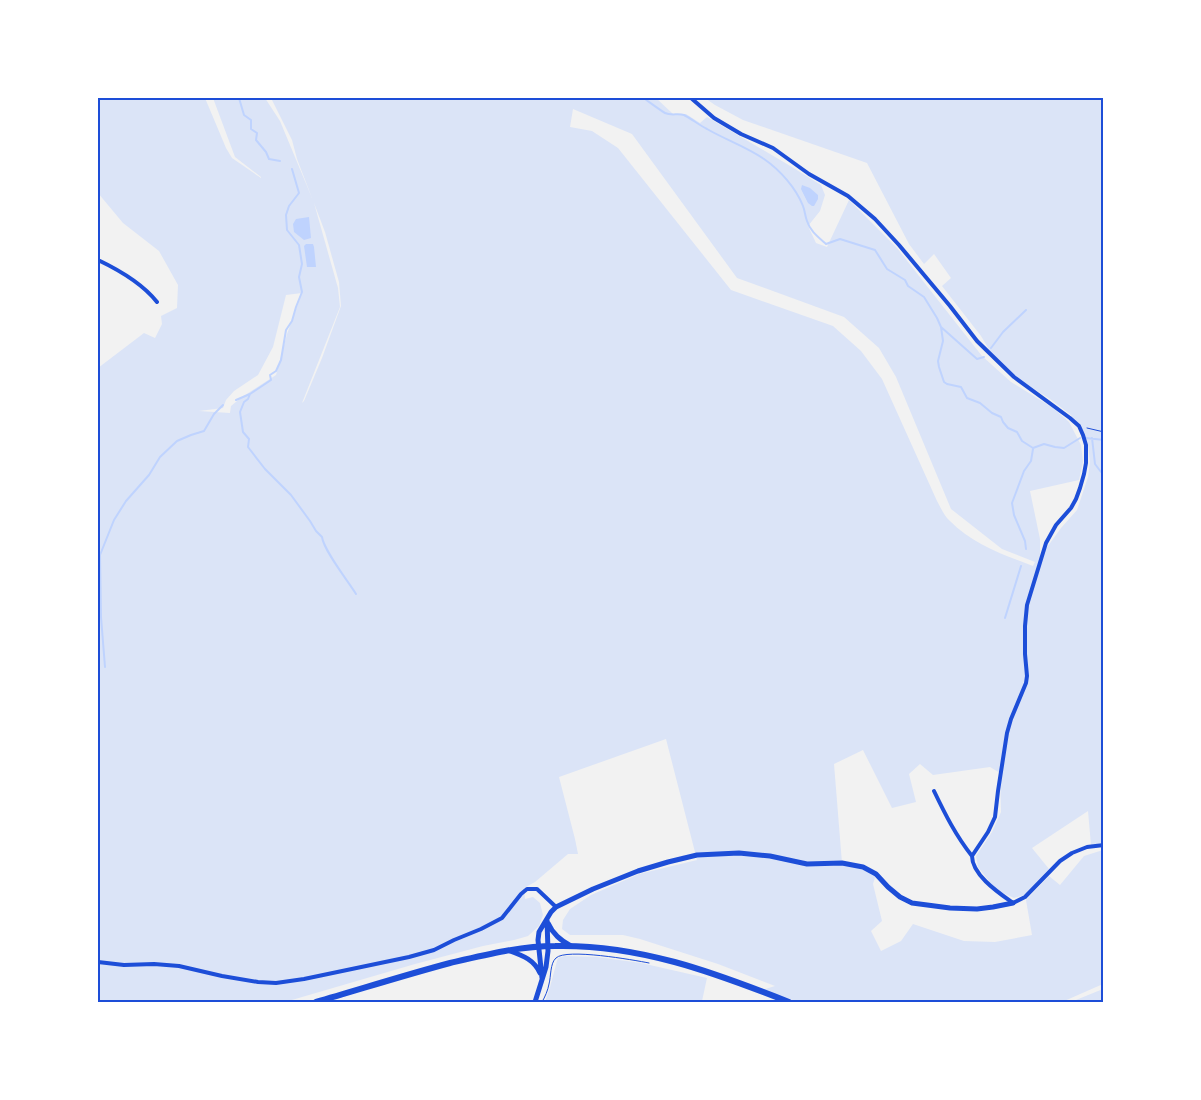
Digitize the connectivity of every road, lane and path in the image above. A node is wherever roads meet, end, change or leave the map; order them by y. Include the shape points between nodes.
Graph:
1 (691, 98) edge
2 (98, 260) edge
3 (157, 302) dead end
4 (1078, 426) junction
5 (1104, 432) edge
6 (934, 791) dead end
7 (1104, 845) edge
8 (972, 856) junction
9 (1013, 903) junction
10 (556, 907) junction
11 (547, 920) junction
12 (538, 946) junction
13 (548, 946) junction
14 (571, 946) junction
15 (509, 950) junction
16 (98, 962) edge
17 (653, 964) dead end
18 (542, 978) junction
19 (316, 1002) edge
20 (534, 1002) edge
21 (542, 1002) edge
22 (789, 1002) edge

1 - 4 street via 714,118 773,148 854,201 899,245 977,342 1014,377
2 - 3 street via 137,283
4 - 5 path
4 - 8 street via 1086,444 1084,474 1071,508 1049,536 1027,605 1026,683 1011,719 995,817
6 - 8 street
7 - 9 street via 1087,847 1060,860 1025,897
8 - 9 street via 972,862 985,881
9 - 10 street via 976,909 912,903 863,867 842,863 807,864 739,853 698,855 668,862 592,889
10 - 11 street
10 - 16 street via 537,889 527,889 502,918 434,950 276,984 179,966
11 - 12 street via 539,932
11 - 13 street
11 - 14 street via 556,935
12 - 13 main road
12 - 15 main road
12 - 18 street
13 - 14 main road
13 - 18 street
14 - 22 main road via 664,958
15 - 18 street via 531,960
15 - 19 main road via 416,972
17 - 21 path via 598,955 559,956 554,961
18 - 20 street

